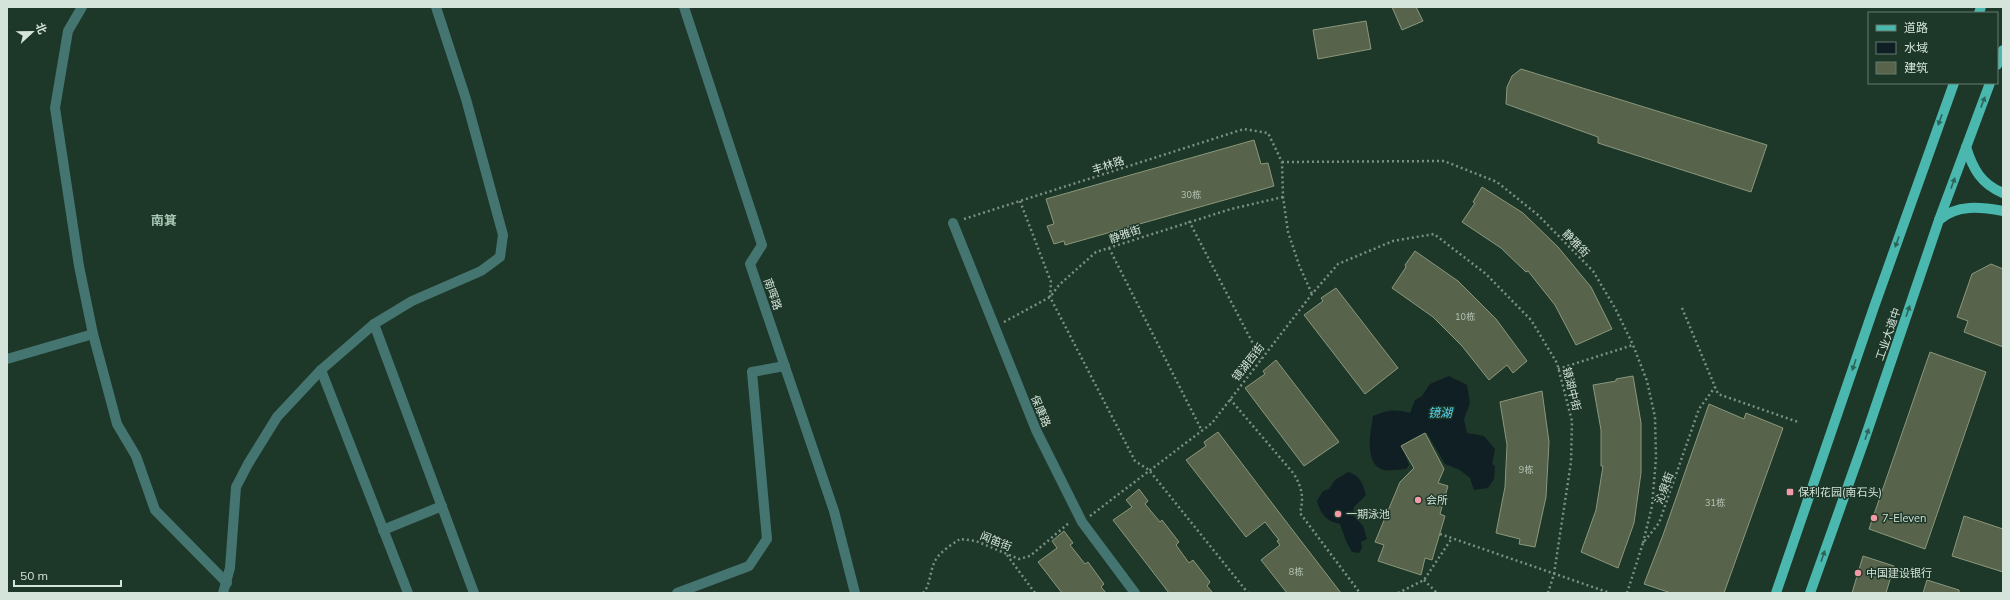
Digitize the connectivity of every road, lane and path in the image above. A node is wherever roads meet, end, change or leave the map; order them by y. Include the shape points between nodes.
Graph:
1 (82, 7) edge
2 (436, 7) edge
3 (684, 7) edge
4 (2003, 50) edge
5 (1998, 63) edge
6 (1954, 84) edge
7 (1990, 84) edge
8 (1966, 147) junction
9 (1282, 162) junction
10 (2003, 193) edge
11 (1282, 198) junction
12 (1020, 201) junction
13 (2003, 211) edge
14 (1939, 220) junction
15 (1189, 221) junction
16 (953, 223) joint
17 (1434, 234) joint
18 (1109, 248) junction
19 (1312, 294) junction
20 (1050, 297) junction
21 (1682, 308) dead end
22 (374, 324) junction
23 (994, 328) junction
24 (93, 334) junction
25 (1633, 345) junction
26 (7, 359) edge
27 (1261, 359) junction
28 (785, 366) junction
29 (1558, 369) junction
30 (321, 370) junction
31 (1715, 387) junction
32 (1230, 399) junction
33 (1798, 422) dead end
34 (1202, 431) junction
35 (1149, 470) junction
36 (442, 506) junction
37 (1081, 519) junction
38 (383, 530) junction
39 (1440, 534) dead end
40 (1452, 538) junction
41 (1643, 543) junction
42 (1006, 555) junction
43 (1554, 574) junction
44 (1424, 580) junction
45 (225, 588) edge
46 (408, 593) edge
47 (474, 593) edge
48 (677, 593) edge
49 (855, 593) edge
50 (924, 593) edge
51 (1036, 593) edge
52 (1135, 593) edge
53 (1248, 593) edge
54 (1360, 593) edge
55 (1398, 593) edge
56 (1438, 593) edge
57 (1548, 593) edge
58 (1610, 593) edge
59 (1627, 593) edge
60 (1776, 593) edge
61 (1810, 593) edge

1 - 24 street via 68,31 54,108 79,266
2 - 22 street via 466,99 503,235 500,257 481,271 412,301
3 - 28 street, 南晖路 via 762,245 750,264
4 - 5 main road
6 -> 60 main road via 1876,300
8 -> 7 main road, 工业大道中
8 - 10 main road via 1976,173 1994,189
14 -> 8 main road, 工业大道中
9 - 11 path
9 - 12 path, 丰林路 via 1268,133 1244,129
9 - 25 path, 静雅街 via 1444,161 1497,182 1538,215 1592,271 1615,308
11 - 15 path, 静雅街
11 - 19 path via 1288,232
12 - 16 path, 丰林路
12 - 20 path via 1051,282
13 - 14 main road via 1957,209
61 -> 14 main road, 工业大道中
15 - 18 path, 静雅街
15 - 27 path
16 - 23 street, 保康路
17 - 19 path, 镜湖西街 via 1392,241 1338,264
17 - 29 path, 镜湖中街 via 1486,274 1531,320 1557,363
18 - 20 path, 静雅街 via 1096,252 1059,285
18 - 34 path
19 - 27 path, 镜湖西街
20 - 23 path, 静雅街
20 - 35 path via 1135,461
21 - 31 path
22 - 30 street
22 - 36 street
23 - 37 street, 保康路 via 1036,430
24 - 26 street
24 - 45 street via 117,424 136,456 155,510
25 - 29 path
25 - 41 path, 静雅街 via 1647,381 1655,417 1656,458 1652,506
27 - 32 path, 镜湖西街
28 - 48 street via 752,372 767,539 749,566
28 - 49 street, 南晖路 via 834,511
29 - 43 path, 镜湖中街 via 1572,421 1571,462
30 - 38 street
30 - 45 street via 277,417 236,487 230,568
31 - 33 path via 1718,394
31 - 41 path, 沁泉街 via 1699,409 1659,523
32 - 34 path, 镜湖西街 via 1212,423
32 - 54 path via 1294,474 1302,487 1303,501 1300,513
34 - 35 path, 镜湖西街
35 - 37 path, 镜湖西街
35 - 53 path
36 - 38 street
36 - 47 street
37 - 42 path, 闻笛街 via 1030,556 1019,559
37 - 52 street, 保康路
38 - 46 street
39 - 40 path
40 - 43 path
40 - 44 path
41 - 59 path, 沁泉街
42 - 50 path, 闻笛街 via 976,541 960,539 934,561
42 - 51 path
43 - 57 path, 镜湖中街
43 - 58 path
44 - 55 path
44 - 56 path

